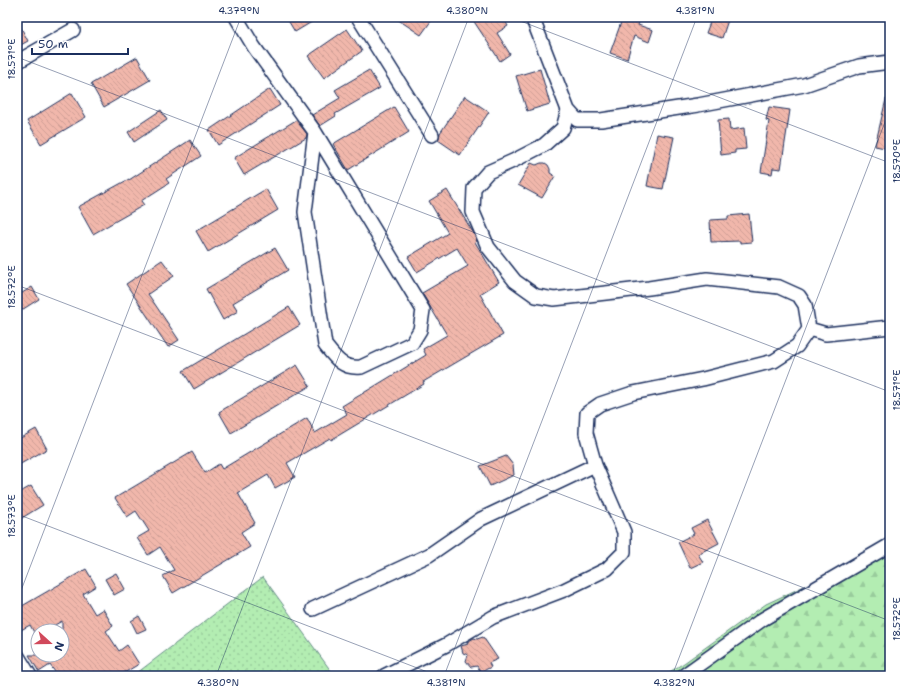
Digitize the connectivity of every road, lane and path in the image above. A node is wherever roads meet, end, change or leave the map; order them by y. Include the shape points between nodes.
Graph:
1 (236, 17) edge
2 (358, 17) edge
3 (532, 17) edge
4 (73, 30) dead end
5 (17, 62) edge
6 (890, 62) edge
7 (568, 110) junction
8 (315, 132) junction
9 (432, 135) dead end
10 (890, 327) edge
11 (809, 329) junction
12 (595, 465) junction
13 (890, 545) edge
14 (313, 609) dead end
15 (17, 655) edge
16 (30, 676) edge
17 (384, 676) edge
18 (684, 676) edge

1 - 8 street via 254,47
2 - 9 street
3 - 7 street
4 - 5 street
6 - 7 street via 860,66 804,85 601,120 577,120
7 - 11 street via 563,128 544,145 488,172 474,188 473,212 488,247 515,281 536,296 554,299 707,279 779,287 799,296 806,306
8 - 8 street via 423,310 420,330 412,343 361,367 352,368 338,360 326,345 305,212
10 - 11 street via 826,334
11 - 12 street via 797,346 774,361 704,379 633,393 600,404 587,413 586,433
12 - 14 street via 481,519 429,555
12 - 17 street via 624,532 624,552 607,569 564,590 493,617 446,645
13 - 18 street via 763,619
15 - 16 street

